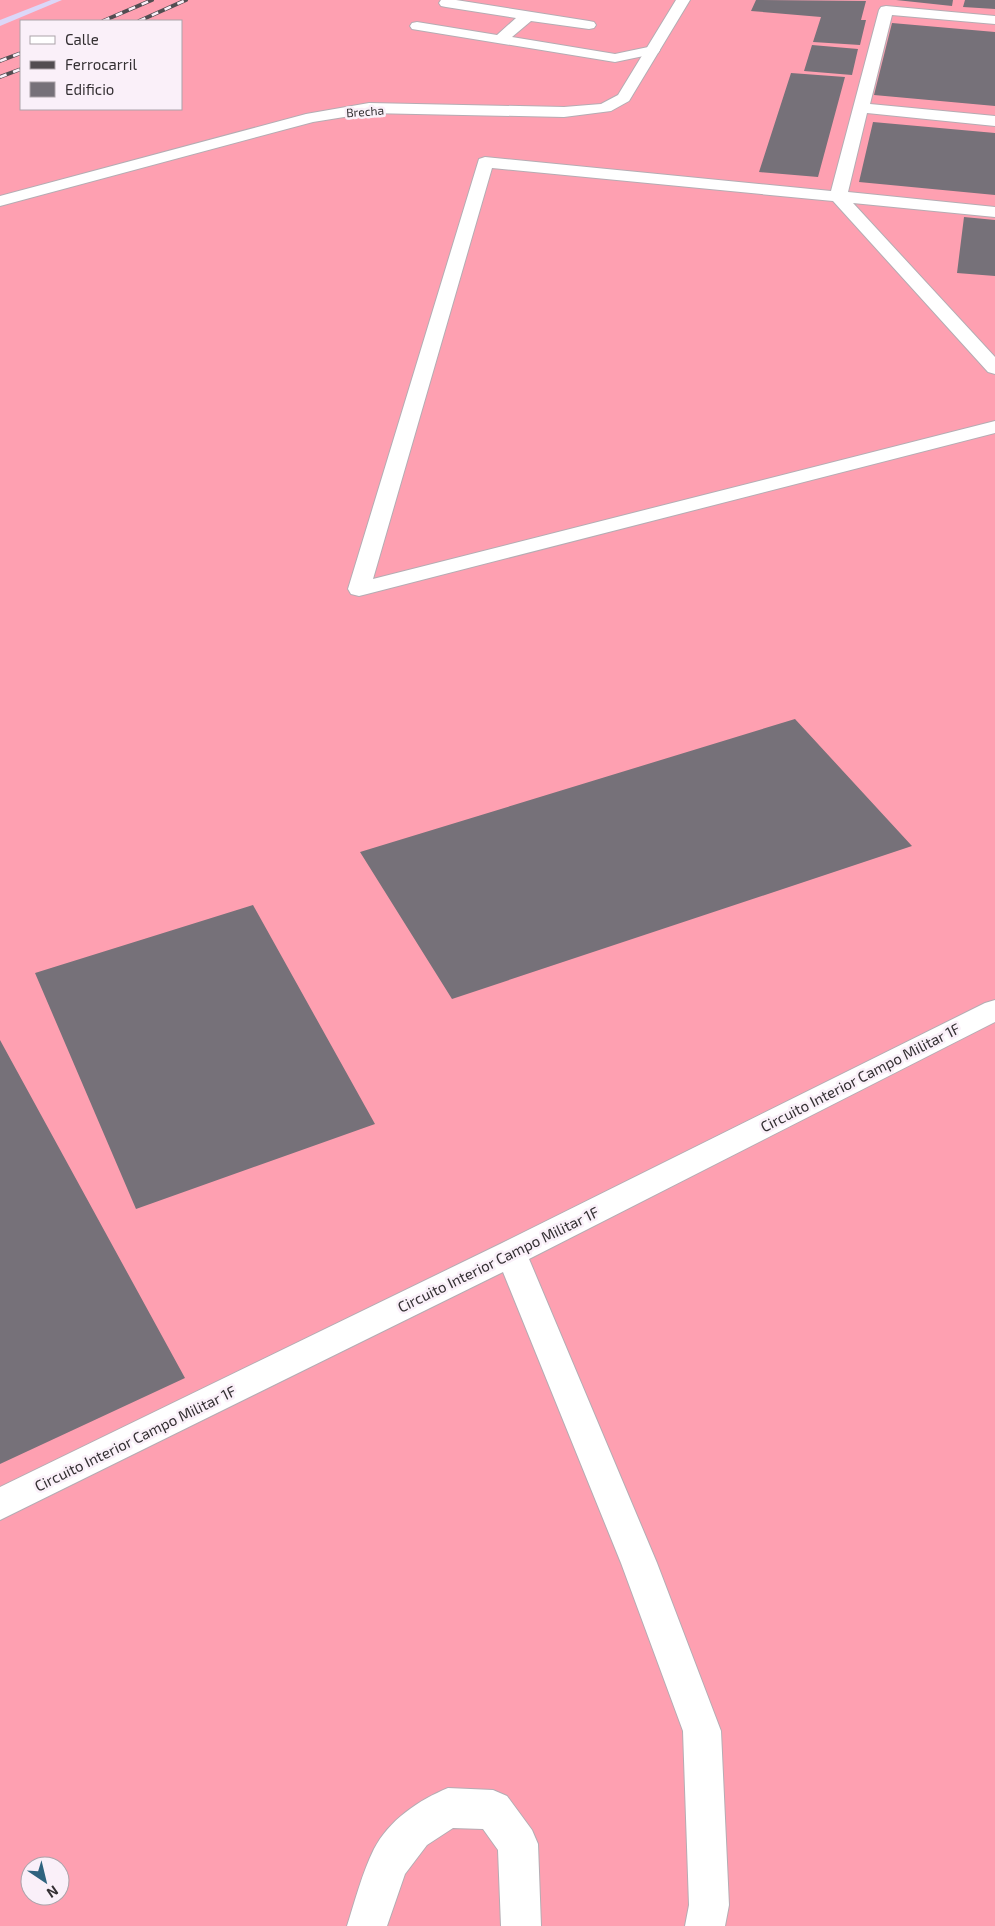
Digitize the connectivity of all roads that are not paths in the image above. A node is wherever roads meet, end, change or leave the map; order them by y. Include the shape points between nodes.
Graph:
1 (449, 0) edge
2 (683, 0) edge
3 (528, 16) junction
4 (995, 20) edge
5 (589, 25) dead end
6 (417, 26) dead end
7 (500, 40) junction
8 (654, 50) junction
9 (861, 108) junction
10 (995, 121) edge
11 (838, 197) junction
12 (0, 201) edge
13 (995, 212) edge
14 (995, 368) edge
15 (995, 427) edge
16 (995, 1010) edge
17 (511, 1253) junction
18 (0, 1504) edge
19 (368, 1926) edge
20 (521, 1926) edge
21 (705, 1926) edge

1 - 3 street via 446,3
2 - 8 street, Brecha
3 - 5 street
3 - 7 street
4 - 9 street via 886,10
6 - 7 street
7 - 8 street via 615,58
8 - 12 street, Brecha via 624,98 605,108 564,112 369,108 312,117
9 - 10 street
9 - 11 street
11 - 13 street
11 - 14 street
11 - 15 street via 485,162 359,589
16 - 17 street, Circuito Interior Campo Militar 1F
17 - 18 street, Circuito Interior Campo Militar 1F
17 - 21 street via 639,1563 702,1731 709,1905
19 - 20 street via 389,1862 413,1831 448,1808 493,1810 518,1844

